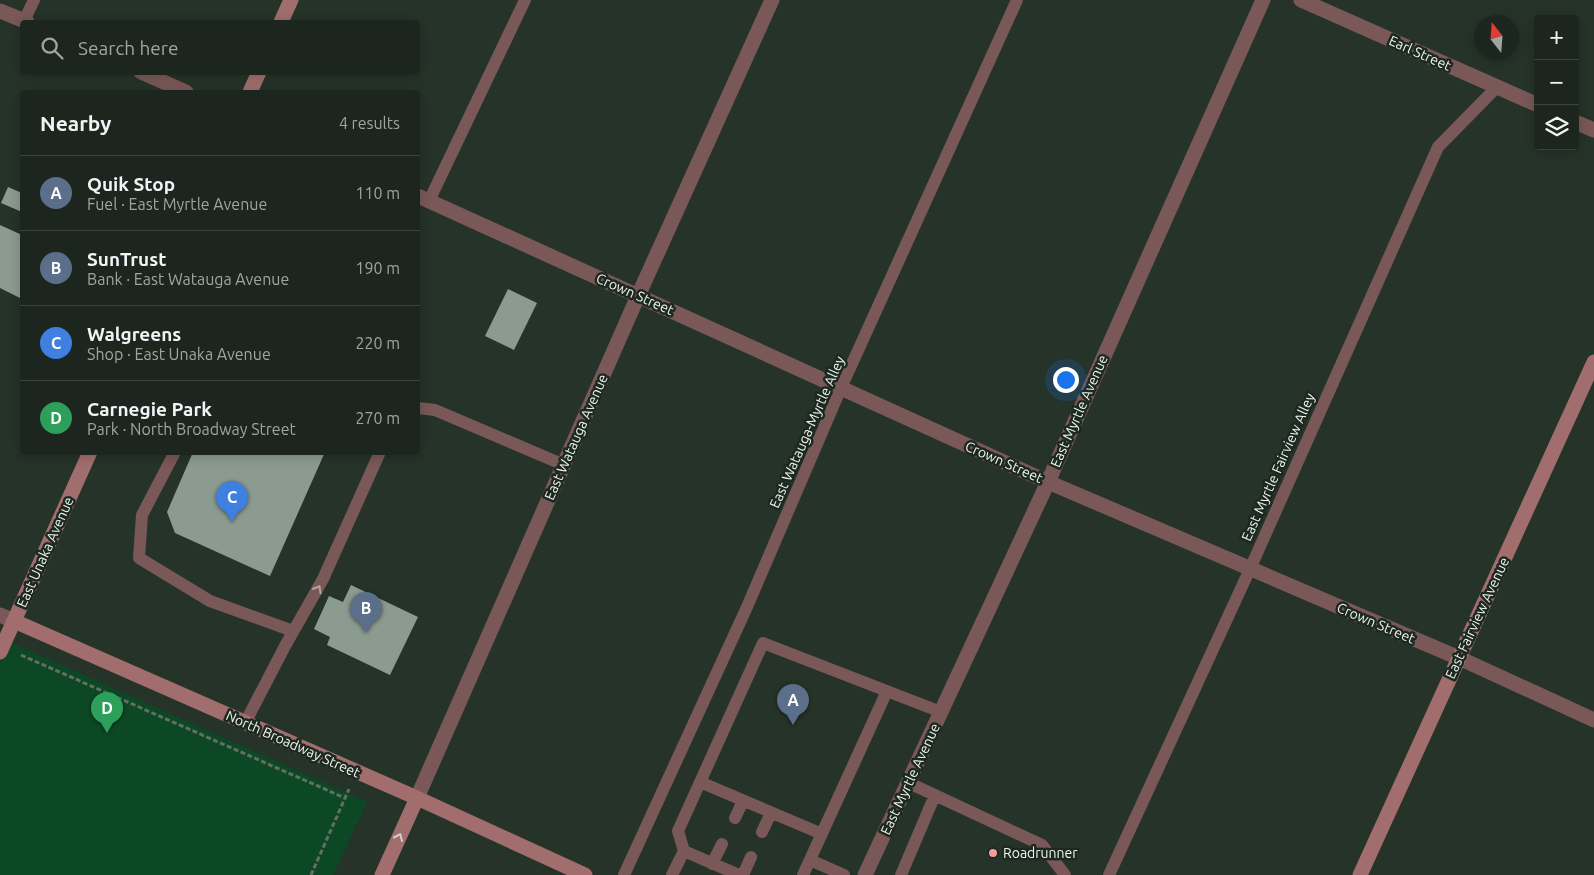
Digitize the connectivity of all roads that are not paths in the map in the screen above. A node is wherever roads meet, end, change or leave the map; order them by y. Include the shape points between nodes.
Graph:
1 (34, 0) edge
2 (291, 0) edge
3 (525, 0) edge
4 (772, 0) edge
5 (1017, 0) edge
6 (1263, 0) edge
7 (1302, 0) edge
8 (0, 11) edge
9 (21, 20) edge
10 (27, 20) edge
11 (282, 20) edge
12 (148, 75) edge
13 (258, 75) edge
14 (1497, 87) junction
15 (182, 90) edge
16 (251, 90) edge
17 (1534, 103) edge
18 (1579, 124) edge
19 (1594, 130) edge
20 (423, 198) edge
21 (638, 296) junction
22 (1594, 362) edge
23 (842, 388) junction
24 (420, 408) edge
25 (89, 455) edge
26 (173, 455) edge
27 (379, 455) edge
28 (564, 465) junction
29 (1048, 482) junction
30 (1250, 568) junction
31 (0, 615) edge
32 (14, 622) junction
33 (293, 631) junction
34 (1, 650) edge
35 (1459, 658) junction
36 (887, 691) junction
37 (941, 712) junction
38 (1594, 720) edge
39 (245, 723) junction
40 (700, 782) junction
41 (909, 783) junction
42 (936, 795) junction
43 (417, 798) junction
44 (744, 800) junction
45 (771, 812) junction
46 (735, 818) dead end
47 (762, 832) dead end
48 (822, 834) junction
49 (722, 844) dead end
50 (684, 851) junction
51 (751, 857) dead end
52 (810, 860) junction
53 (712, 864) junction
54 (382, 875) edge
55 (585, 875) edge
56 (624, 875) edge
57 (672, 875) edge
58 (741, 875) edge
59 (803, 875) edge
60 (844, 875) edge
61 (865, 875) edge
62 (901, 875) edge
63 (1065, 875) edge
64 (1110, 875) edge
65 (1360, 875) edge

1 - 10 lane
2 - 11 main road
3 - 20 lane
4 - 21 street, East Watauga Avenue
5 - 23 lane, East Watauga-Myrtle Alley
6 - 29 street, East Myrtle Avenue
7 - 14 street, Earl Street
8 - 9 street
12 - 15 street
13 - 16 main road
14 - 17 street, Earl Street
14 - 30 lane, East Myrtle Fairview Alley via 1438,147
18 - 19 street
20 - 21 street, Crown Street
21 - 23 street, Crown Street
21 - 28 street, East Watauga Avenue
22 - 35 main road, East Fairview Avenue
23 - 29 street, Crown Street
23 - 56 lane, East Watauga-Myrtle Alley
24 - 28 lane via 434,410
25 - 32 main road, East Unaka Avenue
26 - 33 lane via 142,515 138,558 210,601
33 -> 27 lane via 323,579
28 - 43 street, East Watauga Avenue
29 - 30 street, Crown Street
29 - 37 street, East Myrtle Avenue
30 - 35 street, Crown Street
30 - 64 lane, East Myrtle Fairview Alley
31 - 32 street, North Broadway Street
32 - 34 main road, East Unaka Avenue
32 - 39 main road, North Broadway Street
33 - 39 lane
35 - 38 street, Crown Street
35 - 65 main road, East Fairview Avenue
36 - 37 lane
36 - 40 lane via 763,643
36 - 48 lane
37 - 41 street, East Myrtle Avenue
39 - 43 main road, North Broadway Street
40 - 44 lane
40 - 50 lane via 678,831
41 - 42 lane
41 - 61 street, East Myrtle Avenue
42 - 62 lane
42 - 63 lane via 1042,845
54 -> 43 main road, East Watauga Avenue
43 - 55 main road, North Broadway Street
44 - 45 lane
44 - 46 lane
45 - 47 lane
45 - 48 lane
48 - 52 lane
49 - 53 lane
50 - 53 lane
50 - 57 lane
51 - 58 lane
52 - 59 lane
52 - 60 lane
53 - 58 lane

